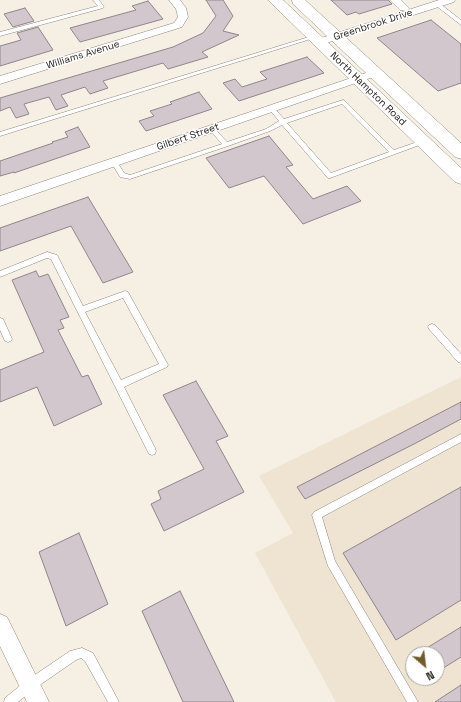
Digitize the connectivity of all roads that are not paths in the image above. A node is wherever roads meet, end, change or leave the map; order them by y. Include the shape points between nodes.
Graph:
1 (96, 0) edge
2 (174, 0) edge
3 (275, 0) edge
4 (297, 0) edge
5 (395, 0) edge
6 (450, 0) edge
7 (437, 4) junction
8 (404, 8) dead end
9 (461, 22) edge
10 (0, 34) edge
11 (336, 36) junction
12 (316, 40) junction
13 (375, 73) junction
14 (358, 79) junction
15 (0, 80) edge
16 (271, 108) junction
17 (283, 122) junction
18 (212, 129) junction
19 (0, 134) edge
20 (423, 142) junction
21 (226, 144) junction
22 (393, 153) junction
23 (461, 153) edge
24 (114, 162) junction
25 (461, 178) edge
26 (0, 201) edge
27 (0, 274) edge
28 (81, 310) junction
29 (0, 321) edge
30 (432, 327) dead end
31 (8, 339) dead end
32 (461, 360) edge
33 (119, 385) junction
34 (461, 438) edge
35 (152, 452) dead end
36 (0, 624) edge
37 (34, 694) edge
38 (9, 702) edge
39 (114, 702) edge
40 (413, 702) edge

1 - 10 lane via 101,7
2 - 15 street, Williams Avenue via 181,8 183,17 178,25
3 - 12 main road, North Hampton Road
4 - 11 main road, North Hampton Road
5 - 8 street
6 - 7 street, Greenbrook Drive
7 - 9 lane
7 - 11 street, Greenbrook Drive
11 - 12 street, Greenbrook Drive
11 - 13 main road, North Hampton Road
12 - 14 main road, North Hampton Road
12 - 19 lane
13 - 14 street, Gilbert Street
13 - 23 main road, North Hampton Road
14 - 16 street, Gilbert Street
14 - 20 main road, North Hampton Road
16 - 17 lane
16 - 18 street, Gilbert Street
17 - 21 lane via 268,130
17 - 22 lane via 343,102
17 - 22 lane via 330,176
18 - 21 lane
18 - 24 street, Gilbert Street
20 - 22 lane
20 - 25 main road, North Hampton Road
21 - 24 lane via 134,176 125,176
24 - 26 street, Gilbert Street
27 - 28 lane via 51,255
28 - 33 lane
28 - 33 lane via 125,294 164,365
29 - 31 lane
30 - 32 lane
33 - 35 lane
34 - 40 lane via 317,515 331,564
36 - 37 street
37 - 38 lane
37 - 39 lane via 74,655 82,653 89,658

